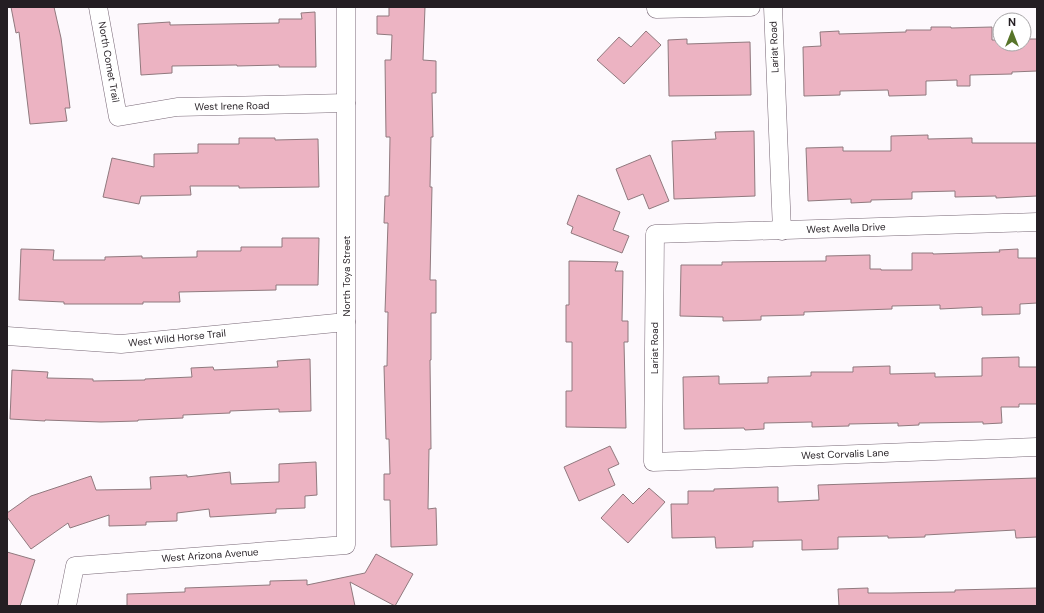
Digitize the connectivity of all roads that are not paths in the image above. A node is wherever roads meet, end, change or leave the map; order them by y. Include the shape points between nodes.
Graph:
1 (98, 7) edge
2 (346, 7) edge
3 (751, 7) edge
4 (773, 7) edge
5 (656, 8) edge
6 (346, 103) junction
7 (118, 117) joint
8 (1037, 222) edge
9 (782, 231) junction
10 (655, 234) joint
11 (346, 322) junction
12 (7, 336) edge
13 (1037, 447) edge
14 (653, 462) joint
15 (346, 545) joint
16 (68, 606) edge

1 - 7 street, North Comet Trail
2 - 6 street, North Toya Street
3 - 5 street
4 - 9 street, Lariat Road
6 - 7 street, West Irene Road via 177,107
6 - 11 street, North Toya Street
8 - 9 street, West Avella Drive
9 - 10 street, West Avella Drive
10 - 14 street, Lariat Road
11 - 12 street, West Wild Horse Trail via 121,344
11 - 15 street, North Toya Street
13 - 14 street, West Corvalis Lane
15 - 16 street, West Arizona Avenue via 75,566

